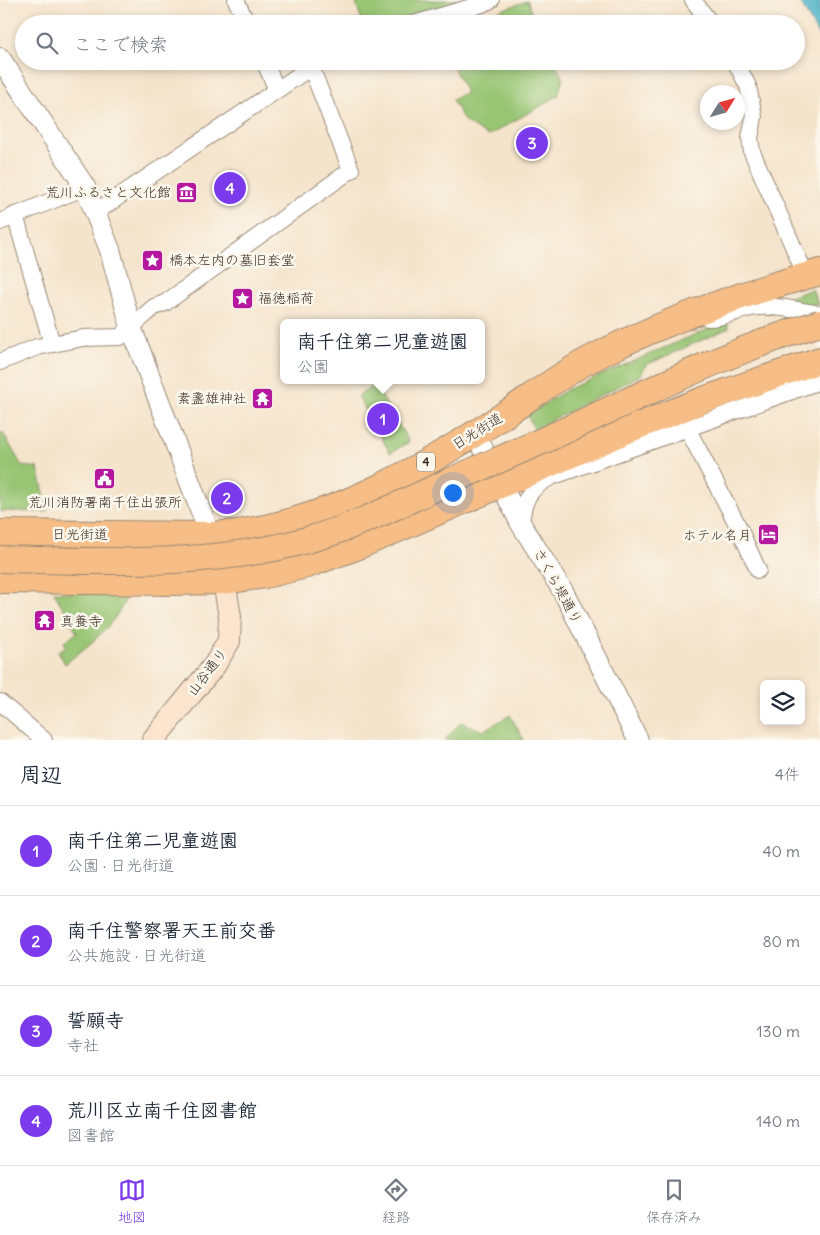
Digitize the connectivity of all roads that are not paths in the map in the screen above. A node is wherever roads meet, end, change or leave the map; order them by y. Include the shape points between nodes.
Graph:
1 (236, 0) edge
2 (491, 0) edge
3 (693, 0) edge
4 (242, 15) edge
5 (445, 15) edge
6 (704, 15) edge
7 (0, 58) edge
8 (268, 70) edge
9 (307, 70) edge
10 (318, 70) edge
11 (740, 70) edge
12 (277, 90) junction
13 (85, 187) junction
14 (96, 212) junction
15 (8, 218) edge
16 (813, 274) edge
17 (820, 314) edge
18 (680, 317) junction
19 (820, 323) edge
20 (131, 327) junction
21 (52, 344) junction
22 (0, 362) edge
23 (815, 369) edge
24 (687, 428) junction
25 (476, 433) junction
26 (502, 484) junction
27 (521, 524) junction
28 (0, 533) edge
29 (210, 535) junction
30 (0, 558) edge
31 (758, 570) dead end
32 (0, 580) edge
33 (224, 581) junction
34 (0, 702) edge
35 (44, 740) edge
36 (153, 740) edge
37 (638, 740) edge

1 - 4 street
2 - 5 street
3 - 6 street
7 - 13 street
8 - 12 street
9 - 12 street
10 - 20 street via 351,170 165,303 154,307
11 - 16 street via 748,86 754,117 750,138 752,152
12 - 14 street
13 - 14 street
13 - 15 street
14 - 20 street
15 - 21 street
16 - 18 highway, 日光街道 / 4
17 - 18 street via 758,307 716,318
18 - 25 highway, 日光街道 / 4 via 586,361
19 - 30 highway, 日光街道 / 4, bridge via 780,335 680,377 354,524 308,540 199,559
20 - 21 street via 120,337 83,338
20 - 29 street
21 - 22 street
23 - 24 street
23 - 26 highway via 668,414
24 - 27 street via 538,483 525,502
24 - 31 street
25 - 26 street, さくら堤通り
25 - 29 highway, 日光街道 / 4 via 397,479 355,499 306,517 244,532
26 - 27 street, さくら堤通り
26 - 33 highway via 339,554 265,575
27 - 37 street, さくら堤通り via 564,591
28 - 29 highway, 日光街道 / 4
29 - 33 main road, 山谷通り
32 - 33 highway
33 - 36 main road, 山谷通り via 230,617 229,641 214,666
34 - 35 street

